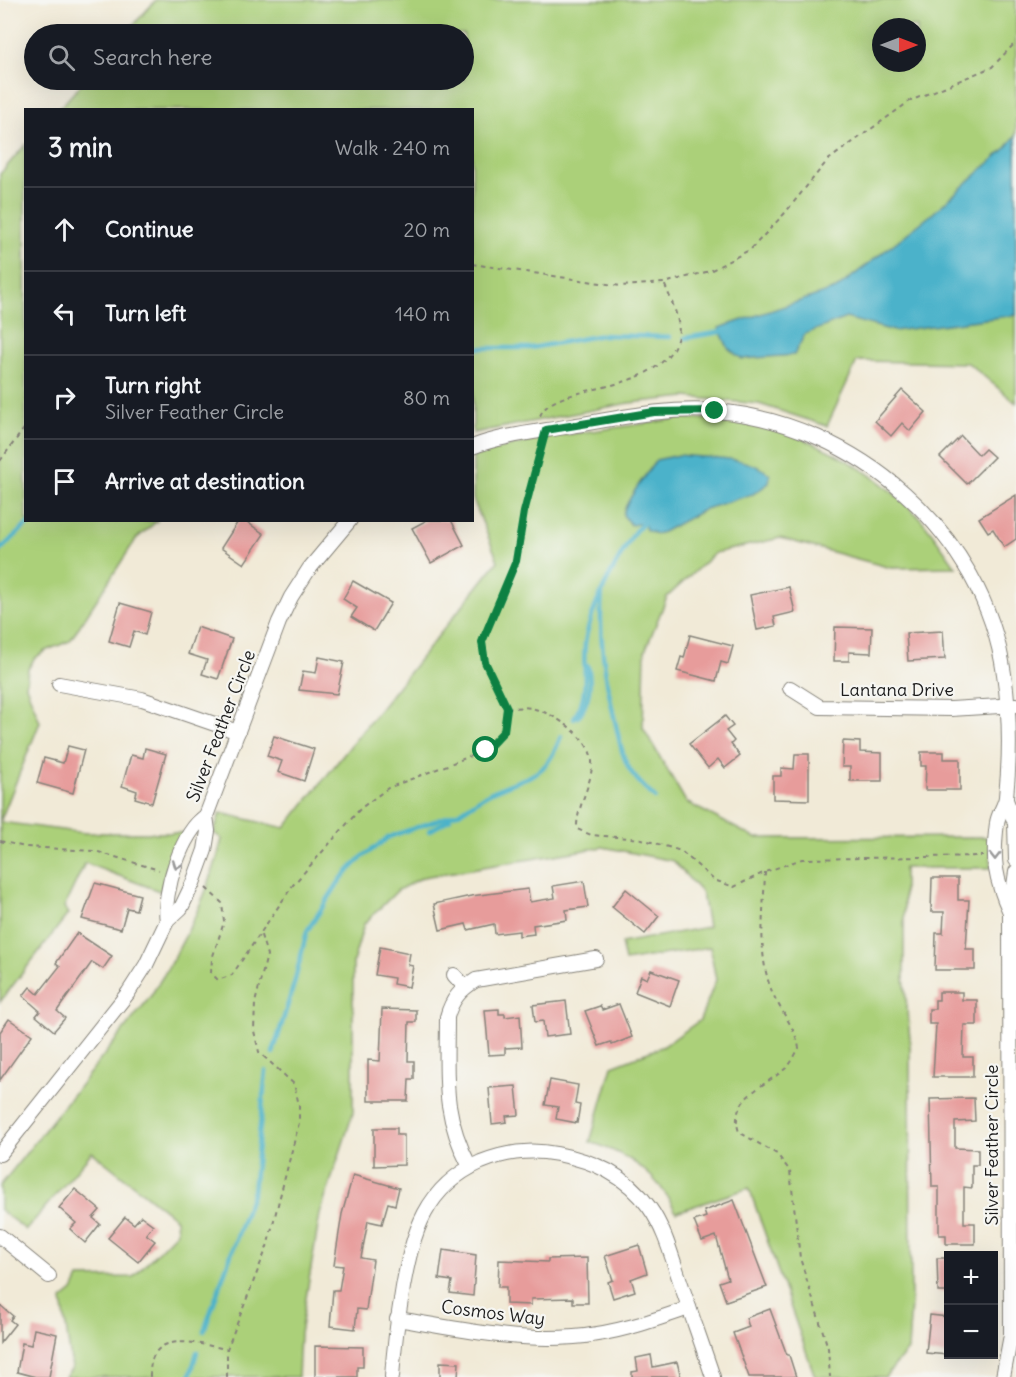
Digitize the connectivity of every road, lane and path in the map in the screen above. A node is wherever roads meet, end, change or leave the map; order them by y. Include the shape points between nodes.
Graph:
1 (1016, 42) edge
2 (474, 264) edge
3 (664, 283) junction
4 (24, 429) edge
5 (546, 430) junction
6 (474, 447) edge
7 (0, 460) edge
8 (348, 522) edge
9 (59, 684) dead end
10 (790, 688) dead end
11 (1012, 705) edge
12 (507, 708) junction
13 (238, 732) junction
14 (1006, 800) junction
15 (206, 816) junction
16 (0, 841) edge
17 (995, 856) junction
18 (1016, 860) edge
19 (163, 871) dead end
20 (765, 872) junction
21 (1016, 872) edge
22 (204, 886) dead end
23 (1010, 912) junction
24 (167, 921) junction
25 (260, 932) junction
26 (596, 959) dead end
27 (454, 975) dead end
28 (465, 987) junction
29 (0, 1154) edge
30 (470, 1167) junction
31 (0, 1236) edge
32 (50, 1276) dead end
33 (689, 1308) junction
34 (397, 1319) junction
35 (227, 1349) junction
36 (150, 1377) edge
37 (227, 1377) edge
38 (392, 1377) edge
39 (713, 1377) edge
40 (830, 1377) edge
41 (1003, 1377) edge

1 - 3 path via 992,67 910,101 828,160 751,249 710,271
2 - 3 path via 621,286
3 - 5 path via 675,312 678,336 664,360 641,377 550,403 539,415
4 - 7 path
5 - 6 street, Silver Feather Circle
5 - 11 street, Silver Feather Circle via 654,412 715,411 786,425 842,449 897,486 953,548 988,617
5 - 12 path via 524,512 516,561 482,642 485,662
8 - 13 street, Silver Feather Circle via 291,597
9 - 13 street via 142,699
10 - 11 street, Lantana Drive via 820,707 951,709
11 - 14 street, Silver Feather Circle
12 - 20 path via 535,708 566,724 588,748 593,763 587,795 577,817 578,829 591,835 642,839 681,851 714,879 734,887
12 - 25 path via 504,731 486,750 388,788 361,808 293,885
13 - 15 street, Silver Feather Circle
14 - 17 street, Silver Feather Circle via 997,821
14 - 18 street, Silver Feather Circle via 1015,824
15 - 24 street, Silver Feather Circle via 205,849 193,883 181,908
15 -> 24 street via 195,823 183,848 166,894
16 - 19 path via 25,847 94,851
17 - 20 path via 802,859
17 -> 23 street, Silver Feather Circle via 996,881
20 - 40 path via 763,965 771,991 797,1036 799,1048 788,1065 739,1107 735,1119 739,1132 777,1154 790,1171 800,1258 828,1348
21 - 23 street, Silver Feather Circle
22 - 25 path via 222,903 224,922 211,973 218,980 232,975
23 - 41 street, Silver Feather Circle via 1011,1335
24 - 29 street, Silver Feather Circle via 128,993
25 - 35 path via 267,955 255,1003 254,1031 259,1052 294,1084 299,1123 267,1247
26 - 28 street via 487,977
27 - 28 street
28 - 30 street via 447,1017 447,1098 458,1143
30 - 33 street via 528,1151 581,1159 619,1177 659,1224
30 - 34 street via 438,1193 417,1227
31 - 32 street
33 - 34 street, Cosmos Way via 640,1325 574,1337 513,1337
33 - 39 street
34 - 38 street
35 - 36 path via 183,1341 166,1343 153,1358
35 - 37 path

